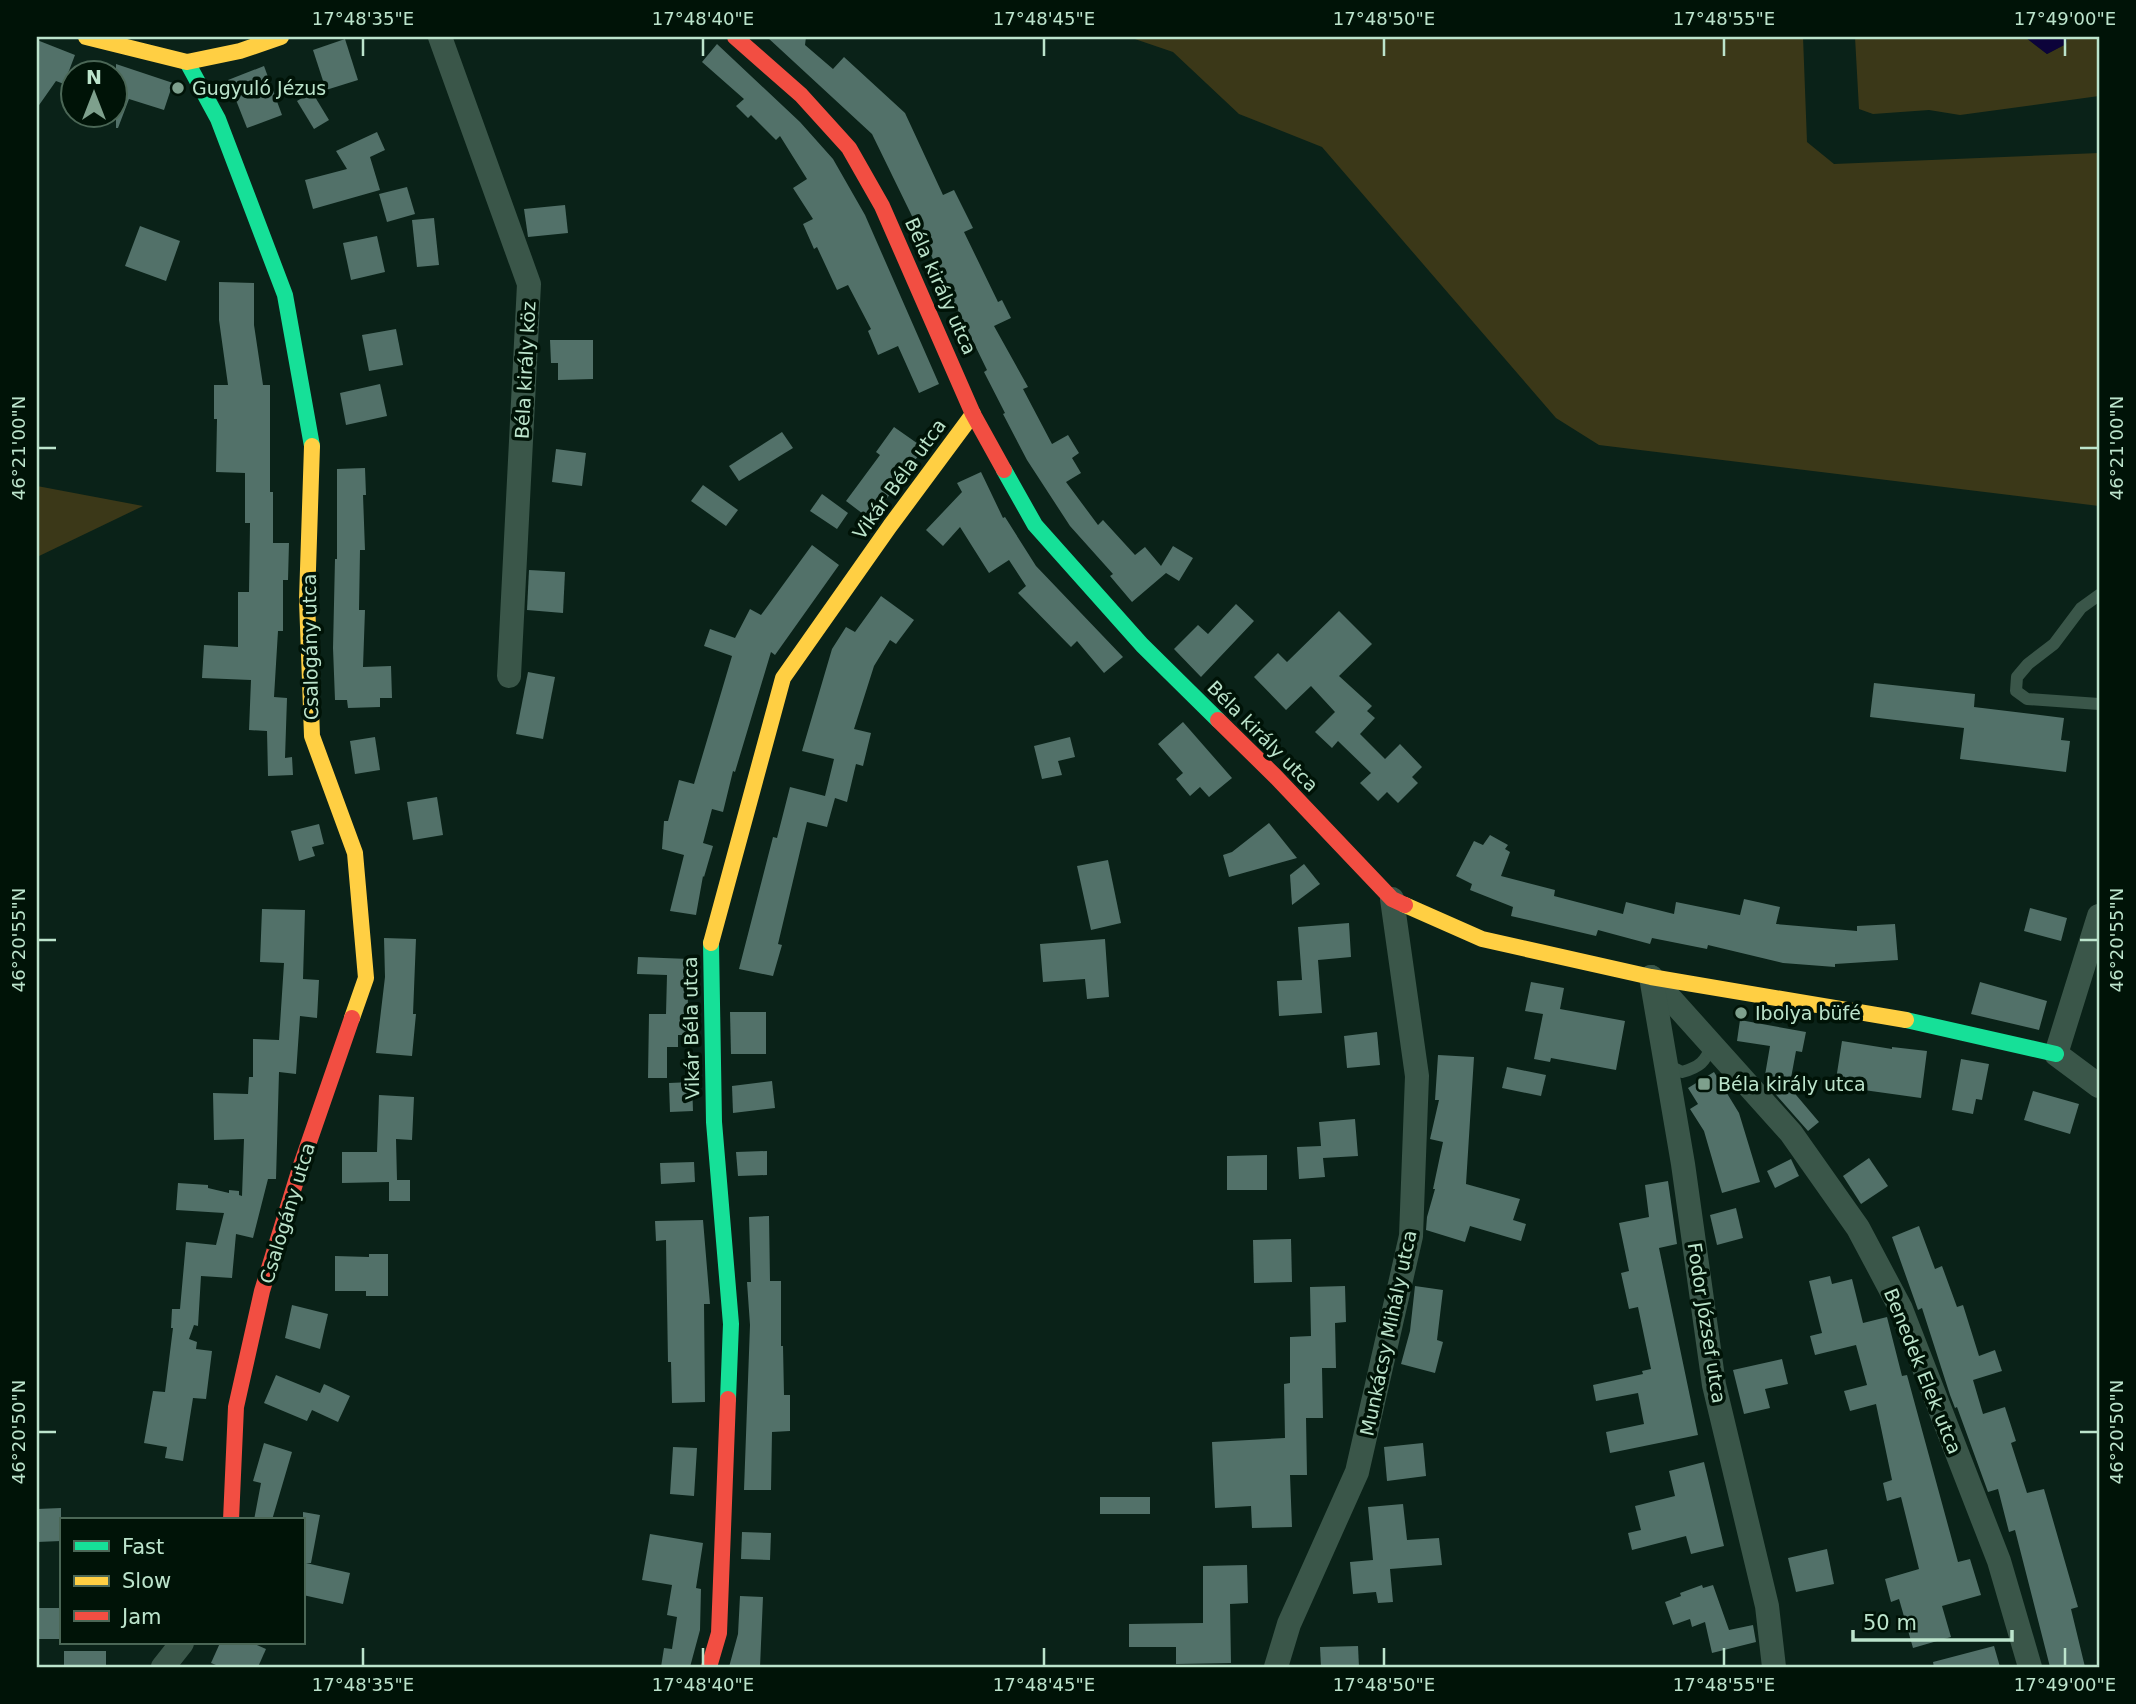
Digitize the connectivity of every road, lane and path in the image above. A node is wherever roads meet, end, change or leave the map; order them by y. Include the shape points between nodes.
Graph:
1 (86, 37) edge
2 (281, 37) edge
3 (440, 37) edge
4 (734, 37) edge
5 (187, 62) junction
6 (973, 414) junction
7 (2099, 595) edge
8 (509, 676) dead end
9 (2099, 704) edge
10 (1392, 899) junction
11 (2099, 916) edge
12 (1651, 977) junction
13 (1712, 1045) junction
14 (2056, 1054) junction
15 (1666, 1064) junction
16 (2099, 1086) edge
17 (231, 1518) edge
18 (181, 1644) edge
19 (163, 1667) edge
20 (709, 1667) edge
21 (1276, 1667) edge
22 (1774, 1667) edge
23 (2030, 1667) edge

1 - 5 street
2 - 5 street
3 - 8 street, Béla király köz via 529,284
4 - 6 street, Béla király utca via 801,95 849,148 883,206
5 - 17 street, Csalogány utca via 218,119 285,295 312,446 307,600 312,736 355,853 366,978 262,1291 236,1407
6 - 10 street, Béla király utca via 1035,525 1142,645
6 - 20 street, Vikár Béla utca via 783,678 709,949 714,1122 731,1324 719,1633
7 - 9 lane via 2081,608 2054,644 2028,664 2017,677 2016,691 2027,699
10 - 12 street, Béla király utca via 1482,939
10 - 21 street, Munkácsy Mihály utca via 1417,1076 1411,1236 1357,1472 1289,1624
11 - 14 street
12 - 13 street, Benedek Elek utca
12 - 14 street, Béla király utca via 1930,1024
12 - 15 street, Fodor József utca
13 - 15 lane via 1698,1068 1682,1072
13 - 23 street, Benedek Elek utca via 1791,1133 1858,1228 1901,1309 1999,1561
14 - 16 street
15 - 22 street, Fodor József utca via 1714,1385 1767,1605
18 - 19 street

